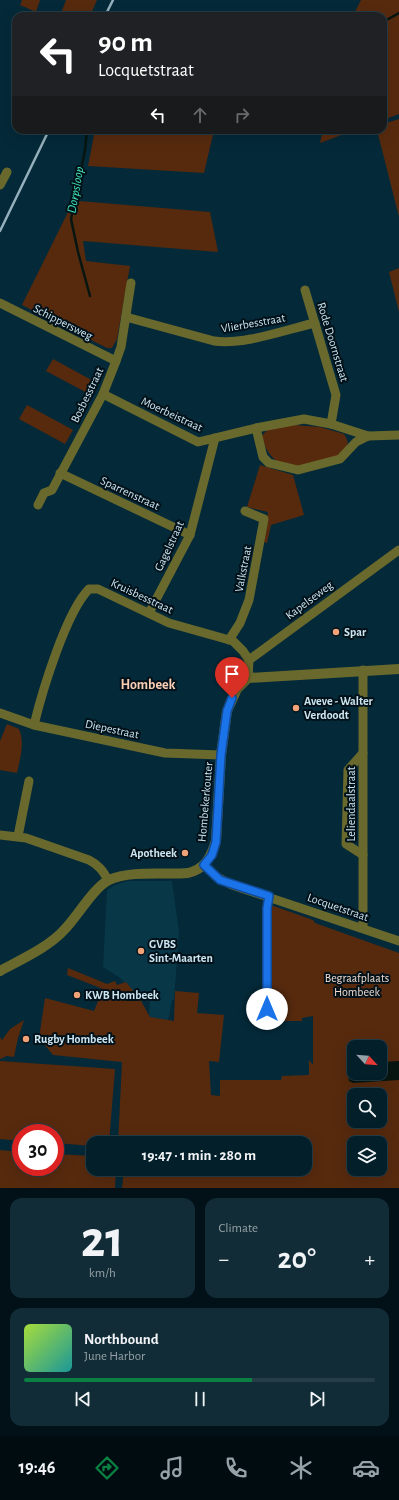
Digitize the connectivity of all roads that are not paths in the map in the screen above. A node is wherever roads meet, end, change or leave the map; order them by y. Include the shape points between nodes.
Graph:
1 (6, 172) dead end
2 (0, 185) edge
3 (131, 283) dead end
4 (305, 290) dead end
5 (0, 303) edge
6 (126, 317) junction
7 (315, 323) junction
8 (116, 361) junction
9 (103, 394) junction
10 (331, 424) junction
11 (256, 428) junction
12 (399, 435) edge
13 (368, 436) junction
14 (215, 438) junction
15 (60, 473) junction
16 (38, 505) dead end
17 (245, 511) dead end
18 (190, 535) junction
19 (399, 550) edge
20 (149, 613) junction
21 (229, 640) junction
22 (249, 660) junction
23 (399, 669) edge
24 (363, 670) junction
25 (248, 678) junction
26 (0, 713) edge
27 (34, 725) junction
28 (363, 753) junction
29 (221, 755) junction
30 (29, 781) dead end
31 (0, 835) edge
32 (18, 836) junction
33 (363, 855) junction
34 (204, 865) junction
35 (108, 880) junction
36 (269, 896) junction
37 (363, 928) junction
38 (399, 942) edge
39 (0, 971) edge
40 (267, 1009) dead end

1 - 2 street
3 - 6 street, Bosbesstraat
4 - 7 street, Rode Doornstraat
5 - 8 street, Schippersweg
6 - 7 street, Vlierbesstraat via 224,342
6 - 8 street, Bosbesstraat
7 - 10 street, Rode Doornstraat via 336,395
8 - 9 street, Bosbesstraat
9 - 14 street, Moerbeistraat via 198,442
9 - 15 street, Bosbesstraat
10 - 11 street, Moerbeistraat via 304,419
10 - 13 street, Moerbeistraat
11 - 13 street via 263,457 269,463 298,470 340,459 356,442
11 - 14 street, Moerbeistraat
12 - 13 street, Moerbeistraat
14 - 18 street, Gagelstraat
15 - 16 street, Bosbesstraat via 52,490 44,493
15 - 18 street, Sparrenstraat
17 - 21 street, Valkstraat via 264,519 249,600 240,623
18 - 20 street, Gagelstraat
19 - 22 street, Kapelseweg
20 - 21 street, Kruisbesstraat via 169,623
20 - 27 street, Kruisbesstraat via 98,589 89,589 75,610 64,635 38,705
21 - 22 street, Kruisbesstraat via 243,651
22 - 25 street
23 - 24 street
24 - 25 street
24 - 28 street, Leliendaalstraat
25 - 29 street, Hombekerkouter via 237,689 228,707
26 - 27 street, Diepestraat
27 - 29 street, Diepestraat via 166,753
28 - 33 street, Leliendaalstraat
28 - 33 street, Leliendaalstraat via 348,770 346,844
29 - 34 street, Hombekerkouter via 216,842 212,855
30 - 32 street
31 - 32 street
32 - 35 street via 89,860 102,869
33 - 37 street, Leliendaalstraat
34 - 35 street via 188,873 132,874
34 - 36 street, Locquetstraat via 220,880
35 - 39 street via 64,931
36 - 37 street, Locquetstraat
36 - 40 street
37 - 38 street, Locquetstraat

